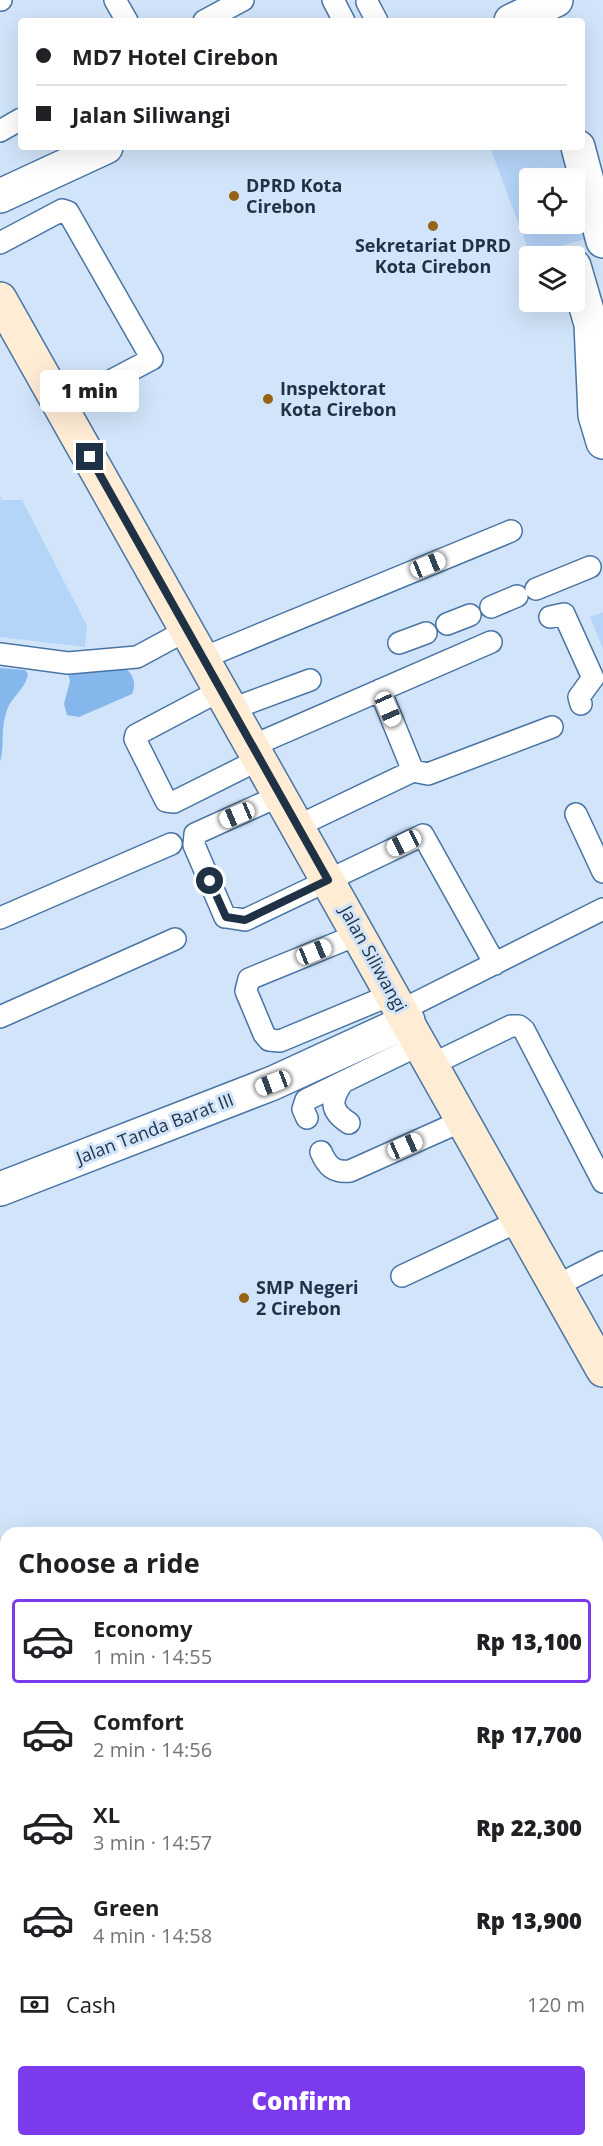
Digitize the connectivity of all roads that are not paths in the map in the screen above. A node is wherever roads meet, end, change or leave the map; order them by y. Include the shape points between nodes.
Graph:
1 (116, 0) edge
2 (243, 0) edge
3 (333, 0) edge
4 (125, 18) edge
5 (210, 18) edge
6 (342, 18) edge
7 (18, 121) edge
8 (0, 131) edge
9 (100, 150) edge
10 (579, 150) edge
11 (0, 196) edge
12 (603, 241) edge
13 (0, 243) edge
14 (585, 246) edge
15 (0, 299) edge
16 (585, 304) edge
17 (61, 407) junction
18 (603, 442) edge
19 (511, 531) dead end
20 (590, 567) dead end
21 (491, 607) dead end
22 (471, 615) dead end
23 (550, 616) dead end
24 (447, 624) dead end
25 (426, 633) dead end
26 (490, 642) dead end
27 (195, 644) junction
28 (399, 644) dead end
29 (0, 654) edge
30 (310, 680) dead end
31 (380, 690) junction
32 (227, 700) junction
33 (580, 704) dead end
34 (552, 727) dead end
35 (256, 752) junction
36 (413, 771) junction
37 (281, 795) junction
38 (576, 814) dead end
39 (298, 826) junction
40 (171, 843) dead end
41 (603, 872) edge
42 (328, 880) junction
43 (603, 909) edge
44 (0, 918) edge
45 (359, 933) junction
46 (175, 939) dead end
47 (495, 964) junction
48 (0, 1017) edge
49 (411, 1027) junction
50 (343, 1082) junction
51 (307, 1118) dead end
52 (464, 1120) junction
53 (349, 1123) dead end
54 (321, 1152) dead end
55 (603, 1182) edge
56 (0, 1189) edge
57 (519, 1221) junction
58 (603, 1262) edge
59 (402, 1276) dead end
60 (556, 1286) junction
61 (603, 1370) edge

1 - 4 lane
2 - 5 lane
3 - 6 lane
7 - 8 lane
9 - 11 street
10 - 12 street
12 - 14 street
13 - 17 lane via 62,210 68,212 152,359
15 - 17 main road, Jalan Siliwangi
16 - 18 street via 591,324 595,415
17 - 27 main road, Jalan Siliwangi
19 - 27 lane
20 - 21 lane
22 - 24 lane
23 - 33 lane via 564,614 592,678 579,697
25 - 28 lane
26 - 31 lane
27 - 29 lane via 137,657 68,663
27 - 32 main road, Jalan Siliwangi
30 - 32 lane
31 - 35 lane
31 - 36 lane
32 - 35 main road, Jalan Siliwangi
32 - 35 lane via 136,735 166,801 174,802
34 - 36 lane via 428,774
35 - 37 main road, Jalan Siliwangi
36 - 39 lane
37 - 39 main road, Jalan Siliwangi
37 - 42 lane via 201,830 193,840 225,917 245,920
38 - 41 lane
39 - 42 main road, Jalan Siliwangi
40 - 44 lane
42 - 45 main road, Jalan Siliwangi
42 - 47 lane via 426,836
43 - 47 lane
45 - 49 main road, Jalan Siliwangi
45 - 49 lane via 249,979 246,991 264,1034 269,1040 280,1041
46 - 48 lane
47 - 49 lane
49 - 50 lane
49 - 52 main road, Jalan Siliwangi
49 - 55 lane via 519,1026 524,1030
49 - 56 street, Jalan Tanda Barat III
50 - 51 lane via 306,1100 303,1110
50 - 53 lane via 332,1103 334,1111
52 - 54 lane via 381,1147 342,1172 327,1164
52 - 57 main road, Jalan Siliwangi
57 - 59 lane
57 - 60 main road, Jalan Siliwangi
58 - 60 lane
60 - 61 main road, Jalan Siliwangi

